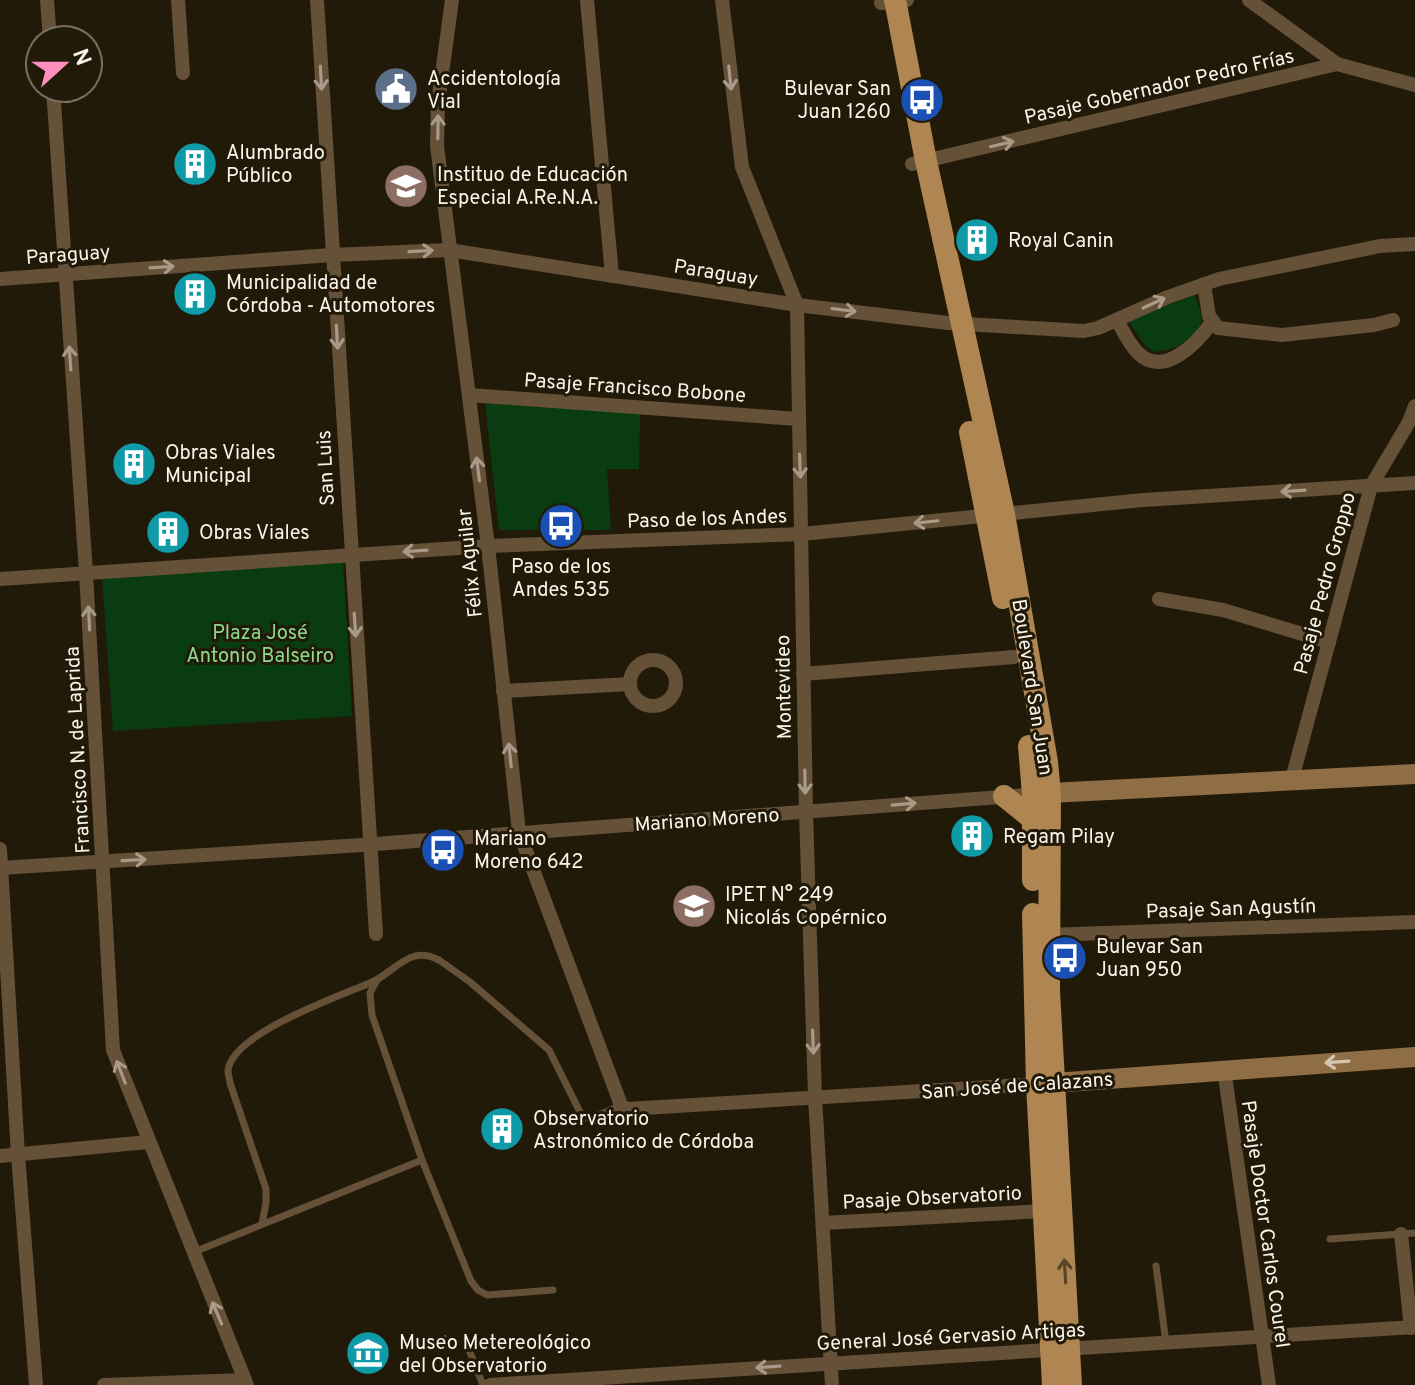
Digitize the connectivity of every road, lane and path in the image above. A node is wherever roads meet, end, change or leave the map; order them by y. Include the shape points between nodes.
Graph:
1 (47, 0) edge
2 (178, 0) edge
3 (317, 0) edge
4 (452, 0) edge
5 (587, 0) edge
6 (722, 0) edge
7 (1249, 0) edge
8 (892, 1) edge
9 (49, 24) edge
10 (1337, 64) junction
11 (183, 73) dead end
12 (1415, 85) edge
13 (54, 104) edge
14 (919, 163) junction
15 (1415, 244) edge
16 (449, 250) junction
17 (332, 255) junction
18 (64, 274) junction
19 (612, 276) junction
20 (0, 279) edge
21 (1204, 284) junction
22 (797, 305) junction
23 (1117, 320) junction
24 (1393, 320) dead end
25 (1212, 322) junction
26 (955, 323) junction
27 (469, 395) junction
28 (1415, 406) edge
29 (798, 419) junction
30 (1415, 483) edge
31 (1371, 486) junction
32 (996, 515) junction
33 (802, 534) junction
34 (488, 546) junction
35 (350, 556) junction
36 (86, 573) junction
37 (0, 579) edge
38 (1159, 599) dead end
39 (1329, 642) junction
40 (1014, 657) junction
41 (803, 674) junction
42 (630, 684) dead end
43 (503, 691) junction
44 (1415, 774) edge
45 (1292, 779) junction
46 (1042, 794) junction
47 (1004, 796) junction
48 (806, 812) junction
49 (1034, 820) junction
50 (519, 832) junction
51 (370, 845) junction
52 (0, 849) edge
53 (103, 862) junction
54 (1, 868) edge
55 (1415, 922) edge
56 (376, 934) dead end
57 (1048, 935) junction
58 (377, 980) junction
59 (1415, 1057) edge
60 (1224, 1069) junction
61 (1045, 1084) junction
62 (815, 1097) junction
63 (621, 1105) junction
64 (148, 1142) junction
65 (18, 1155) junction
66 (0, 1156) edge
67 (422, 1160) junction
68 (1044, 1211) junction
69 (823, 1223) junction
70 (262, 1224) junction
71 (1408, 1233) edge
72 (1330, 1239) dead end
73 (192, 1253) junction
74 (1156, 1266) dead end
75 (553, 1290) dead end
76 (1413, 1328) edge
77 (1260, 1338) junction
78 (466, 1342) dead end
79 (1166, 1343) junction
80 (414, 1347) dead end
81 (1060, 1349) junction
82 (459, 1351) dead end
83 (831, 1363) junction
84 (246, 1382) edge
85 (36, 1385) edge
86 (104, 1385) edge
87 (483, 1385) edge
88 (490, 1385) edge
89 (832, 1385) edge
90 (1053, 1385) edge
91 (1071, 1385) edge
92 (1269, 1385) edge

1 - 9 street
2 - 11 street
3 -> 17 street, San Luis
16 -> 4 street, Félix Aguilar via 437,124
5 - 19 street
6 -> 22 street, Montevideo via 742,167
7 - 10 street
8 - 14 main road, Boulevard San Juan
10 - 12 street, Pasaje Gobernador Pedro Frías
14 -> 10 street, Pasaje Gobernador Pedro Frías
13 - 18 street, Francisco N. de Laprida
14 - 26 main road, Boulevard San Juan
15 - 21 street, Paraguay via 1380,246
17 -> 16 street, Paraguay
16 - 19 street, Paraguay
16 - 27 street, Félix Aguilar
18 -> 17 street, Paraguay
17 -> 35 street, San Luis
18 - 20 street, Paraguay
36 -> 18 street, Francisco N. de Laprida
19 - 22 street, Paraguay
23 -> 21 street, Paraguay
21 - 25 street
22 -> 26 street, Paraguay
22 - 29 street, Montevideo
23 - 25 street via 1139,353 1157,361 1186,351
23 - 26 street, Paraguay via 1084,331
24 - 25 street via 1282,335 1218,328
26 - 32 main road, Boulevard San Juan
27 - 29 street, Pasaje Francisco Bobone
34 -> 27 street, Félix Aguilar
28 - 31 street, Pasaje Pedro Groppo
29 -> 33 street, Montevideo
30 - 31 street, Paso de los Andes
31 -> 32 street, Paso de los Andes
31 - 39 street, Pasaje Pedro Groppo
32 -> 33 street, Paso de los Andes
32 - 40 main road, Boulevard San Juan
32 - 46 main road, Boulevard San Juan via 1047,762
33 - 34 street, Paso de los Andes
33 - 41 street, Montevideo
34 -> 35 street, Paso de los Andes
34 - 43 street, Félix Aguilar
35 - 36 street, Paso de los Andes
35 -> 51 street, San Luis
36 - 37 street, Paso de los Andes
53 -> 36 street, Francisco N. de Laprida
38 - 39 street via 1223,610
39 - 45 street, Pasaje Pedro Groppo
40 - 41 street
40 - 46 main road, Boulevard San Juan
41 -> 48 street, Montevideo
42 - 43 street
50 -> 43 street, Félix Aguilar
44 - 45 street, Mariano Moreno
45 - 46 street, Mariano Moreno
46 - 47 street, Mariano Moreno
46 - 49 main road, Boulevard San Juan
46 - 57 main road, Boulevard San Juan
48 -> 47 street, Mariano Moreno
47 - 49 main road
48 - 50 street, Mariano Moreno
48 -> 62 street, Montevideo
49 - 61 main road, Boulevard San Juan via 1033,955
50 - 51 street, Mariano Moreno
50 - 63 street, Félix Aguilar
53 -> 51 street, Mariano Moreno
51 - 56 street, San Luis
52 - 54 street
53 - 54 street, Mariano Moreno
64 -> 53 street, Francisco N. de Laprida via 113,1050
54 - 65 street
55 - 57 street, Pasaje San Agustín
57 - 61 main road, Boulevard San Juan
58 - 63 lane via 417,955 439,960 549,1050 585,1118
58 - 67 lane via 370,993 372,1015
58 - 70 lane via 262,1031 233,1059 230,1083 266,1189
59 -> 60 street, San José de Calazans
60 - 61 street, San José de Calazans
60 - 77 street, Pasaje Doctor Carlos Courel
61 - 62 street, San José de Calazans
61 - 68 main road, Boulevard San Juan
81 -> 61 main road, Boulevard San Juan
62 - 63 street, San José de Calazans via 627,1109
62 - 69 street, Montevideo
64 - 65 street
64 - 73 street, Francisco N. de Laprida
65 - 66 street
65 - 85 street
67 - 70 lane
67 - 75 lane via 478,1290 487,1295
68 - 69 street, Pasaje Observatorio
68 - 81 main road, Boulevard San Juan
69 - 83 street, Montevideo
70 - 73 lane
71 - 72 lane
71 - 76 street
84 -> 73 street, Francisco N. de Laprida
74 - 79 lane
76 - 77 street, General José Gervasio Artigas
77 - 79 street, General José Gervasio Artigas
77 - 92 street, Pasaje Doctor Carlos Courel
78 - 87 lane
79 - 81 street, General José Gervasio Artigas
80 - 82 path via 449,1335
81 - 83 street, General José Gervasio Artigas
81 - 90 main road, Boulevard San Juan
81 - 91 main road, Boulevard San Juan
83 -> 88 street, General José Gervasio Artigas
83 - 89 street, Montevideo
84 - 86 street

